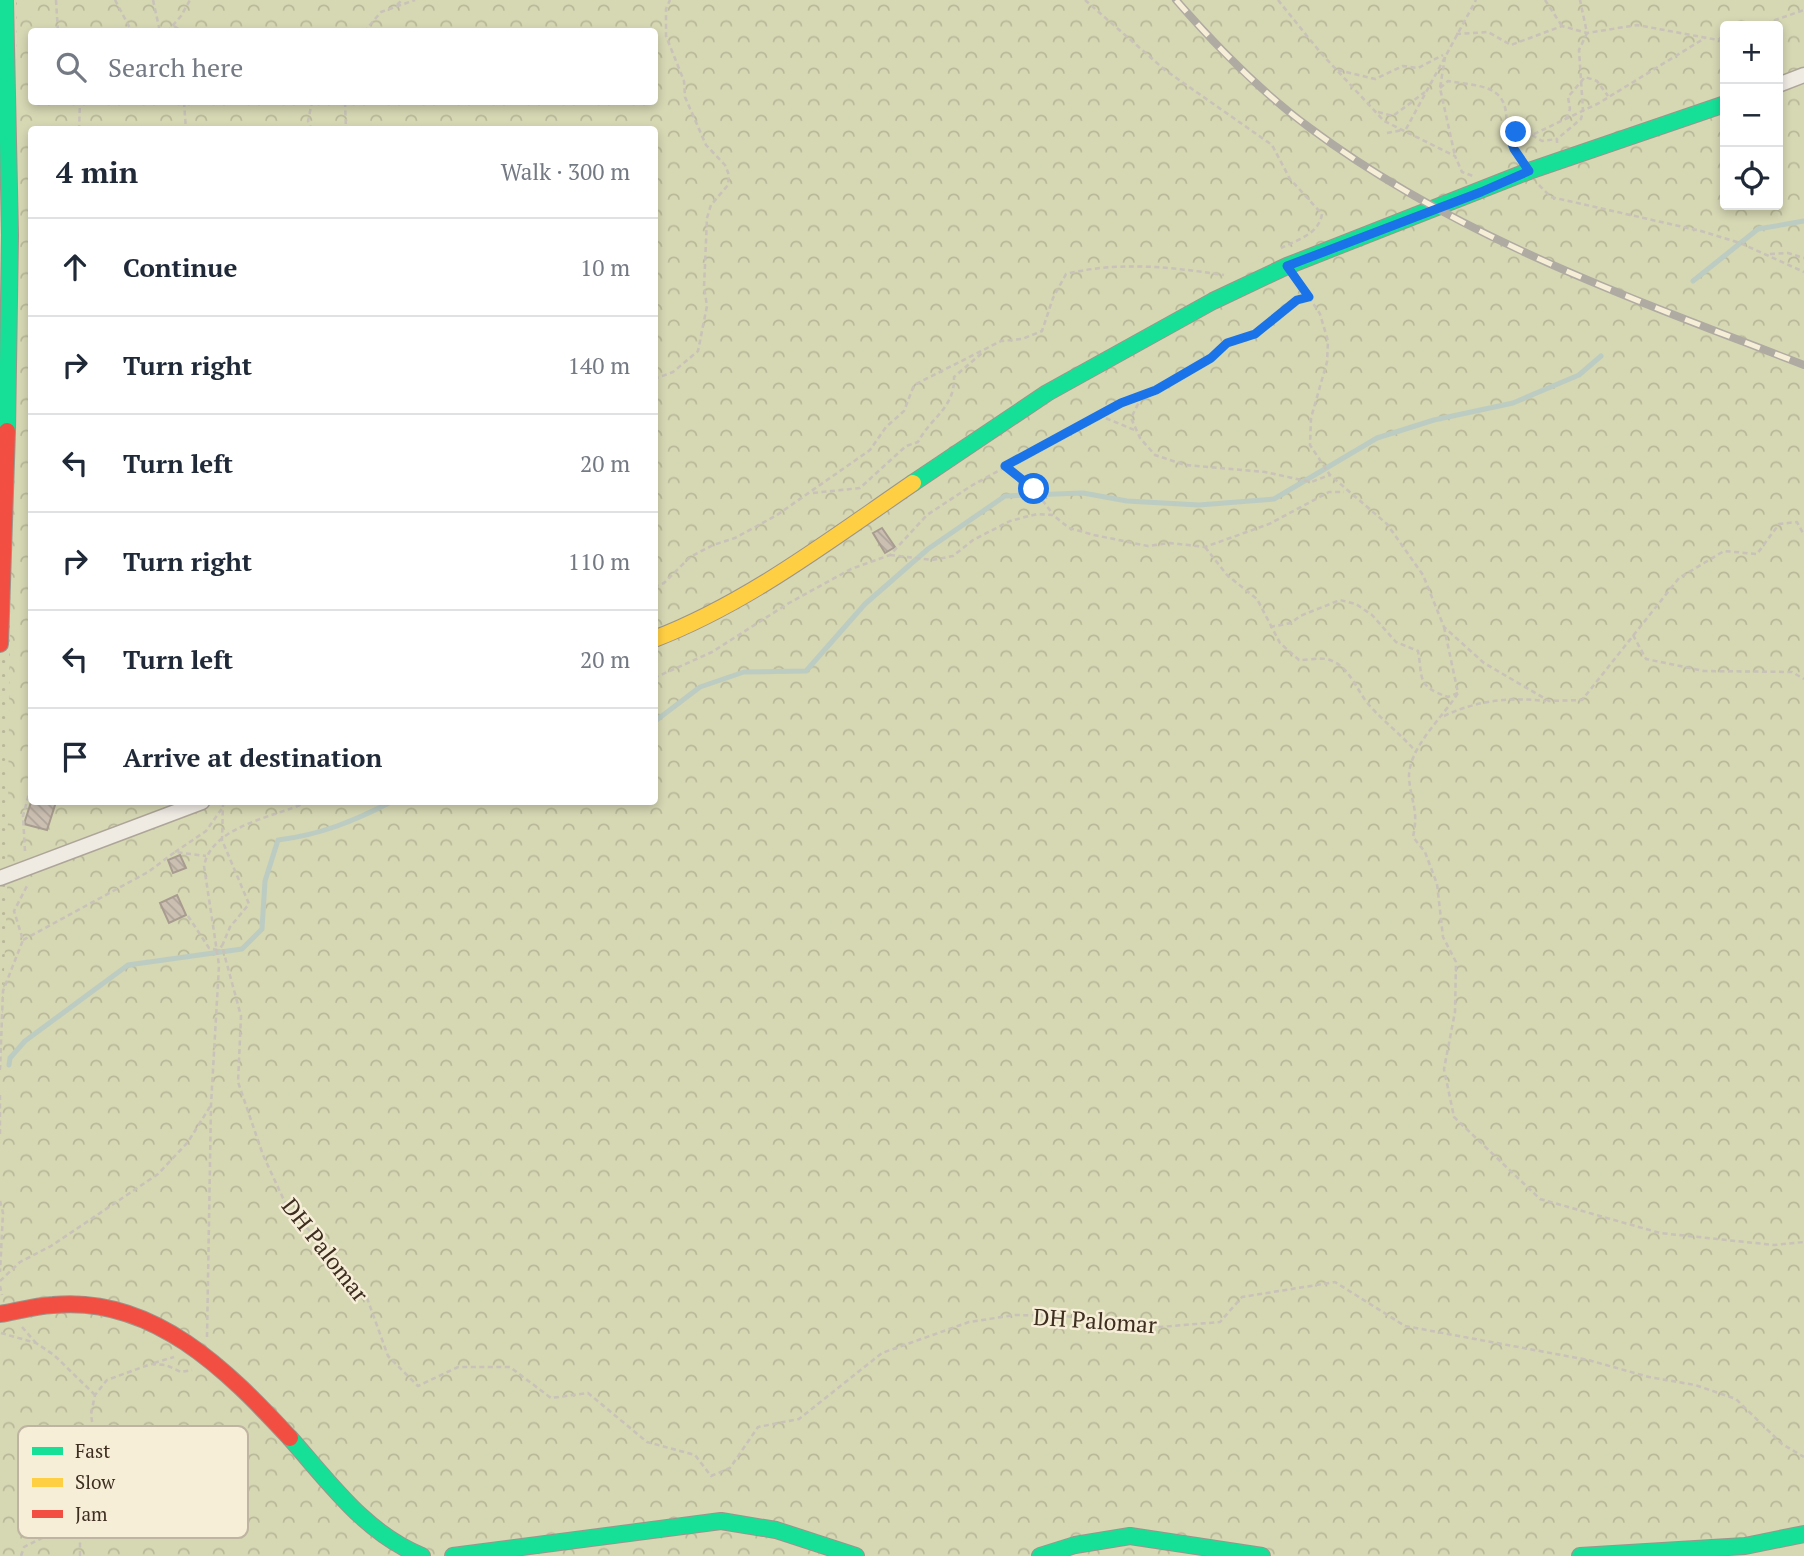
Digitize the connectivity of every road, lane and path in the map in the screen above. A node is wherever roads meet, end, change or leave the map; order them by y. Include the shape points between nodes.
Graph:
1 (5, 0) edge
2 (56, 0) edge
3 (115, 0) edge
4 (153, 0) edge
5 (190, 0) edge
6 (402, 0) edge
7 (415, 0) edge
8 (670, 0) edge
9 (1085, 0) edge
10 (1278, 0) edge
11 (1476, 0) edge
12 (1545, 0) edge
13 (1580, 0) edge
14 (397, 5) junction
15 (1804, 9) edge
16 (1772, 21) edge
17 (173, 26) joint
18 (1562, 26) junction
19 (58, 28) edge
20 (130, 28) edge
21 (159, 28) edge
22 (176, 28) edge
23 (367, 28) edge
24 (1587, 33) junction
25 (1456, 34) junction
26 (1705, 38) junction
27 (1720, 39) edge
28 (1446, 53) junction
29 (1337, 70) junction
30 (1804, 75) edge
31 (1579, 83) junction
32 (1781, 84) edge
33 (1440, 88) junction
34 (1427, 91) junction
35 (1608, 96) junction
36 (80, 105) edge
37 (184, 105) edge
38 (311, 105) edge
39 (345, 105) edge
40 (1720, 106) edge
41 (1375, 111) junction
42 (1583, 111) junction
43 (1566, 119) junction
44 (79, 126) edge
45 (186, 126) edge
46 (310, 126) edge
47 (346, 126) edge
48 (1506, 128) junction
49 (1406, 129) junction
50 (1387, 133) dead end
51 (1532, 135) junction
52 (1557, 139) junction
53 (1455, 156) junction
54 (1559, 160) junction
55 (1530, 175) junction
56 (1481, 192) junction
57 (1280, 248) dead end
58 (1767, 254) junction
59 (1804, 258) edge
60 (1287, 266) junction
61 (1236, 270) dead end
62 (1804, 272) edge
63 (1309, 297) junction
64 (988, 349) junction
65 (658, 378) edge
66 (1143, 395) junction
67 (1098, 415) junction
68 (1138, 432) junction
69 (1005, 466) junction
70 (1330, 475) junction
71 (1347, 493) junction
72 (812, 494) junction
73 (1053, 515) junction
74 (1804, 535) edge
75 (1205, 547) junction
76 (890, 555) junction
77 (658, 585) edge
78 (1270, 627) junction
79 (1444, 627) junction
80 (1633, 635) junction
81 (658, 637) edge
82 (0, 644) edge
83 (658, 676) edge
84 (1804, 678) edge
85 (1458, 693) junction
86 (1549, 701) junction
87 (1443, 716) junction
88 (1416, 752) junction
89 (28, 797) edge
90 (194, 805) edge
91 (297, 805) edge
92 (223, 807) joint
93 (222, 840) junction
94 (175, 852) junction
95 (206, 856) junction
96 (26, 863) dead end
97 (26, 875) dead end
98 (0, 878) edge
99 (188, 916) dead end
100 (23, 940) junction
101 (222, 946) junction
102 (217, 950) junction
103 (0, 1070) edge
104 (0, 1095) edge
105 (211, 1105) junction
106 (0, 1135) edge
107 (0, 1201) edge
108 (1804, 1242) edge
109 (0, 1272) edge
110 (0, 1281) edge
111 (0, 1314) edge
112 (0, 1332) edge
113 (206, 1353) junction
114 (95, 1395) junction
115 (93, 1426) edge
116 (1804, 1457) edge
117 (1804, 1534) edge
118 (42, 1538) edge
119 (80, 1538) edge
120 (20, 1556) edge
121 (80, 1556) edge
122 (422, 1556) edge
123 (453, 1556) edge
124 (856, 1556) edge
125 (1040, 1556) edge
126 (1262, 1556) edge
127 (1580, 1556) edge

1 - 82 street via 10,235
2 - 19 path
3 - 20 path
4 - 21 path
5 - 17 path
6 - 14 path
7 - 14 path
8 - 65 path via 666,36 684,81 685,97 706,145 729,175 728,185 711,205 707,218 707,306 698,351
9 - 57 path via 1165,70 1272,145 1290,179 1322,214 1321,223 1311,232
10 - 29 path
11 - 25 path
12 - 18 path
13 - 24 path
14 - 23 path via 381,12
15 - 16 path
17 - 22 path
18 - 24 path
18 - 25 path via 1511,45 1488,32
24 - 26 path via 1637,25
24 - 31 path via 1579,50
25 - 28 path
26 - 27 path
26 - 35 path
28 - 29 path via 1418,68 1402,66 1375,79
28 - 33 path
28 - 34 path
29 - 41 path
30 - 32 street
31 - 35 path via 1585,77 1597,82
31 - 42 path
31 - 43 path via 1568,97
33 - 48 path via 1448,81 1490,87 1500,95 1507,111
33 - 53 path
34 - 41 path via 1392,116
34 - 49 path
35 - 42 path
36 - 44 path
37 - 45 path
38 - 46 path
39 - 47 path
40 - 54 street
41 - 49 path via 1384,121
42 - 43 path
42 - 52 path via 1581,119
43 - 51 path
48 - 51 path
48 - 55 path
49 - 50 path
49 - 53 path
51 - 52 path via 1542,141
52 - 54 path
53 - 56 path via 1462,172 1473,176
54 - 55 street
55 - 56 street
55 - 58 path via 1551,197 1701,231
56 - 60 street
58 - 59 path
58 - 62 path
60 - 63 path
60 - 81 street via 1213,300 1047,393 784,571 691,625
61 - 64 path via 1224,275 1131,266 1094,267 1066,274 1042,331
63 - 66 path via 1297,300 1255,334 1227,343 1211,358
63 - 70 path via 1328,341 1327,362 1311,418 1310,445
64 - 72 path via 914,385 904,411 870,450
64 - 72 path via 954,377 945,412 934,418 918,442 906,446 860,488
66 - 67 path
66 - 68 path via 1131,418
67 - 68 path
67 - 69 path
68 - 70 path via 1154,455 1185,466 1265,472 1311,482
69 - 73 path via 1034,489
69 - 76 path via 928,515
70 - 71 path
71 - 75 path via 1329,492 1269,524
71 - 79 path via 1387,524 1423,575
72 - 77 path via 757,527 690,557
73 - 75 path via 1069,528 1094,535 1148,546
73 - 76 path via 1010,521 953,556 932,560
74 - 80 path via 1797,522 1779,524 1757,554 1724,551 1679,578
75 - 78 path via 1227,575 1256,599
76 - 83 path via 851,569 712,652
78 - 85 path via 1291,623 1340,600 1356,604 1396,642 1418,651 1420,679 1427,688 1448,697
78 - 88 path via 1299,660 1326,659 1339,666 1371,708
79 - 85 path
79 - 86 path via 1484,663
80 - 84 path via 1646,659 1704,671 1793,672
80 - 86 path via 1582,700
85 - 87 path
86 - 87 path via 1509,697 1467,705
87 - 88 path
88 - 108 path via 1409,776 1418,817 1413,837 1437,884 1443,937 1456,962 1455,1012 1444,1069 1454,1117 1540,1199 1660,1233 1773,1245
89 - 96 path via 23,816
90 - 98 street
91 - 93 path via 257,817
92 - 93 path
92 - 94 path via 206,831
93 - 95 path
93 - 101 path via 249,904 230,927
94 - 95 path
94 - 100 path via 148,872
95 - 102 path
97 - 100 path via 27,887 14,911
99 - 102 path via 209,948
100 - 103 path via 4,991
101 - 102 path
101 - 116 path, DH Palomar via 242,1016 238,1082 272,1178 289,1212 335,1254 366,1298 388,1356 418,1386 458,1367 510,1367 551,1398 588,1393 647,1442 695,1455 711,1476 730,1468 758,1427 799,1419 882,1353 969,1322 1015,1315 1066,1316 1147,1328 1220,1322 1242,1297 1335,1282 1405,1326 1588,1360 1737,1399 1782,1444
102 - 105 path
104 - 106 path
105 - 110 path via 188,1142 158,1174 20,1262
105 - 113 path
107 - 109 path
111 - 113 street via 80,1304 113,1310 165,1327
112 - 114 path via 36,1343
113 - 114 path via 190,1372 151,1364 107,1380
113 - 122 street via 267,1412 372,1530 396,1547
114 - 115 path
117 - 127 street via 1745,1546
118 - 120 path via 24,1547
119 - 121 path
123 - 124 street via 721,1521 776,1530
125 - 126 street via 1130,1536

